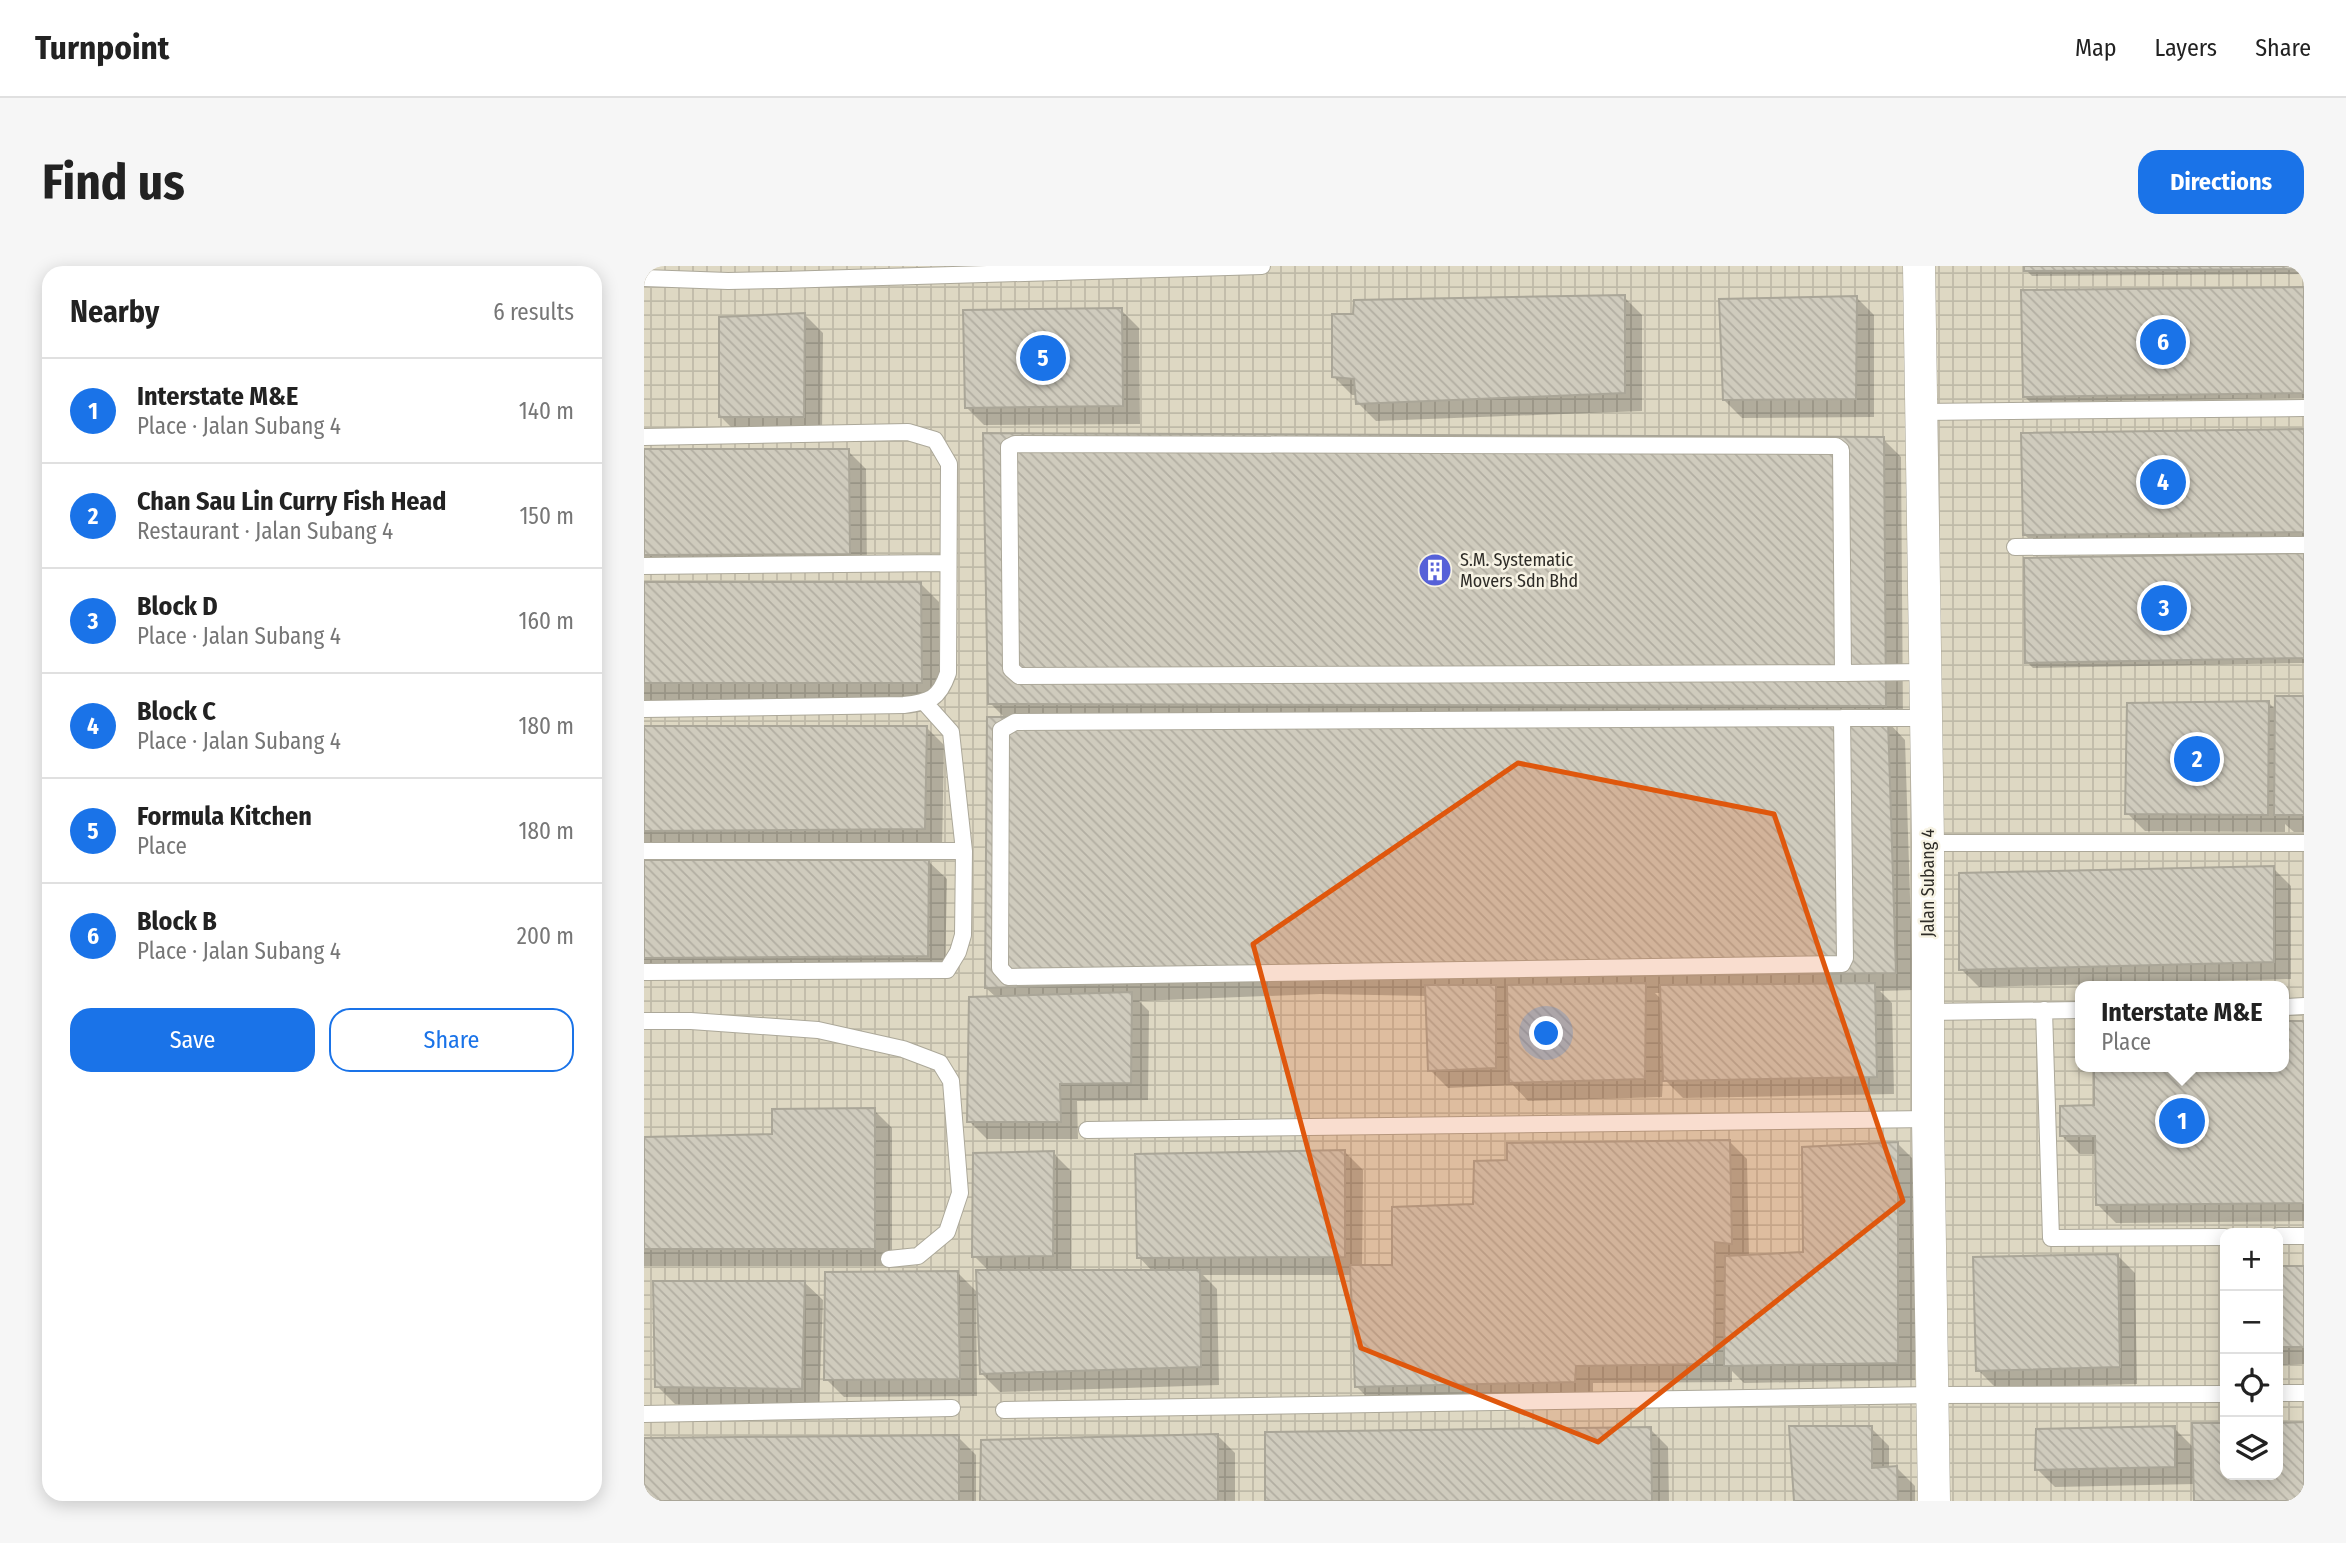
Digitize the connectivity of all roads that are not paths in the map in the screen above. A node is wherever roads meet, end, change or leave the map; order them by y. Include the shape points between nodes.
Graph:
1 (1262, 266) edge
2 (1919, 266) edge
3 (644, 278) edge
4 (2304, 408) edge
5 (1921, 412) junction
6 (644, 437) edge
7 (2304, 545) edge
8 (2015, 547) dead end
9 (947, 563) junction
10 (644, 566) edge
11 (1925, 672) junction
12 (1843, 673) junction
13 (925, 703) junction
14 (644, 709) edge
15 (1842, 718) junction
16 (1925, 718) junction
17 (1928, 843) junction
18 (2304, 843) edge
19 (964, 850) junction
20 (644, 851) edge
21 (644, 972) edge
22 (2045, 1010) junction
23 (2075, 1010) edge
24 (1928, 1012) junction
25 (644, 1021) edge
26 (1928, 1119) junction
27 (1087, 1130) dead end
28 (2283, 1236) edge
29 (2304, 1236) edge
30 (2220, 1237) edge
31 (889, 1259) dead end
32 (2304, 1393) edge
33 (2220, 1394) edge
34 (2283, 1394) edge
35 (1933, 1395) junction
36 (952, 1408) dead end
37 (1004, 1410) dead end
38 (644, 1414) edge
39 (1934, 1501) edge

1 - 3 lane via 754,281
2 - 5 street, Jalan Subang 4
4 - 5 lane
5 - 11 street, Jalan Subang 4
6 - 9 lane via 908,432 935,440 949,464
7 - 8 lane
9 - 10 lane
9 - 13 lane via 948,674 942,690
11 - 12 lane
11 - 16 street, Jalan Subang 4
12 - 12 lane via 1019,676 1011,669 1009,447 1836,446 1841,450
13 - 14 lane
13 - 19 lane via 951,732
15 - 15 lane via 1842,964 1008,977 1000,968 1001,730 1015,722
15 - 16 lane
16 - 17 street, Jalan Subang 4
17 - 18 lane
17 - 24 street, Jalan Subang 4
19 - 20 lane
19 - 21 lane via 963,935 947,970
22 - 23 lane
22 - 24 lane
22 - 30 lane via 2050,1238
24 - 26 street, Jalan Subang 4
25 - 31 lane via 818,1030 903,1049 940,1063 951,1081 960,1193 947,1232 918,1256
26 - 27 lane
26 - 35 street, Jalan Subang 4
28 - 29 lane
32 - 34 lane
33 - 35 lane
35 - 37 lane
35 - 39 street, Jalan Subang 4
36 - 38 lane

